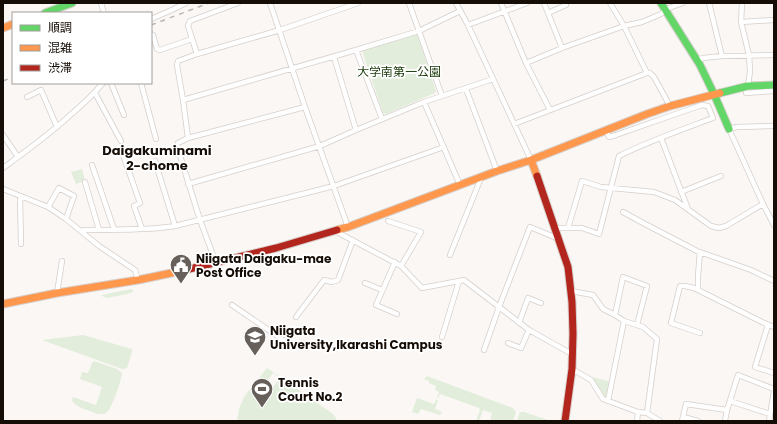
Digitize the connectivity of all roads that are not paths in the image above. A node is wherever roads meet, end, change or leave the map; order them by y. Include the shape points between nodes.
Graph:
1 (72, 3) edge
2 (186, 3) edge
3 (238, 3) edge
4 (270, 3) edge
5 (358, 3) edge
6 (410, 3) edge
7 (456, 3) edge
8 (502, 3) edge
9 (527, 3) edge
10 (544, 3) edge
11 (610, 3) edge
12 (661, 3) edge
13 (683, 3) edge
14 (709, 3) edge
15 (742, 3) edge
16 (566, 5) dead end
17 (666, 9) junction
18 (460, 11) junction
19 (505, 11) junction
20 (48, 12) edge
21 (548, 13) junction
22 (152, 19) edge
23 (774, 20) edge
24 (741, 22) junction
25 (468, 25) junction
26 (624, 26) junction
27 (280, 30) junction
28 (419, 31) junction
29 (152, 34) edge
30 (192, 39) junction
31 (562, 48) junction
32 (356, 50) junction
33 (197, 54) junction
34 (749, 55) junction
35 (774, 55) edge
36 (722, 56) junction
37 (334, 57) junction
38 (697, 60) junction
39 (526, 63) junction
40 (292, 68) junction
41 (647, 74) junction
42 (492, 79) junction
43 (102, 84) edge
44 (111, 84) edge
45 (141, 84) edge
46 (774, 85) edge
47 (466, 89) junction
48 (747, 90) junction
49 (774, 91) edge
50 (95, 93) junction
51 (714, 94) junction
52 (442, 96) junction
53 (27, 97) dead end
54 (183, 100) junction
55 (424, 102) junction
56 (305, 106) junction
57 (670, 106) junction
58 (550, 110) junction
59 (124, 115) dead end
60 (382, 119) junction
61 (514, 124) junction
62 (774, 126) edge
63 (57, 127) junction
64 (729, 129) junction
65 (356, 130) junction
66 (606, 131) junction
67 (3, 135) edge
68 (188, 138) junction
69 (661, 138) junction
70 (156, 139) dead end
71 (121, 141) dead end
72 (320, 146) junction
73 (444, 147) junction
74 (122, 152) dead end
75 (18, 157) junction
76 (530, 160) junction
77 (155, 161) dead end
78 (92, 165) dead end
79 (3, 168) edge
80 (497, 171) junction
81 (721, 176) dead end
82 (481, 178) junction
83 (85, 182) dead end
84 (188, 184) junction
85 (460, 185) junction
86 (334, 186) junction
87 (610, 188) junction
88 (3, 189) edge
89 (681, 192) junction
90 (20, 196) junction
91 (763, 204) junction
92 (48, 207) junction
93 (688, 209) junction
94 (623, 212) dead end
95 (66, 219) junction
96 (200, 220) junction
97 (388, 221) dead end
98 (774, 225) edge
99 (175, 226) junction
100 (348, 227) junction
101 (142, 228) junction
102 (555, 228) junction
103 (568, 228) junction
104 (114, 229) junction
105 (99, 230) junction
106 (82, 231) junction
107 (334, 231) junction
108 (559, 239) junction
109 (353, 240) junction
110 (21, 244) dead end
111 (700, 252) junction
112 (450, 254) dead end
113 (62, 261) dead end
114 (395, 262) junction
115 (216, 263) junction
116 (401, 266) junction
117 (138, 280) junction
118 (774, 281) edge
119 (365, 282) dead end
120 (459, 282) junction
121 (382, 290) junction
122 (698, 290) junction
123 (571, 291) junction
124 (57, 294) junction
125 (541, 303) dead end
126 (3, 304) edge
127 (232, 305) dead end
128 (498, 307) junction
129 (397, 314) dead end
130 (614, 315) junction
131 (296, 317) dead end
132 (624, 321) junction
133 (519, 323) junction
134 (637, 325) junction
135 (768, 325) junction
136 (774, 327) edge
137 (529, 330) junction
138 (700, 333) dead end
139 (442, 337) dead end
140 (286, 342) dead end
141 (508, 344) dead end
142 (484, 350) dead end
143 (572, 354) junction
144 (572, 368) junction
145 (774, 373) edge
146 (774, 390) edge
147 (608, 401) junction
148 (730, 401) junction
149 (727, 410) junction
150 (638, 412) junction
151 (646, 413) junction
152 (770, 414) junction
153 (682, 419) edge
154 (565, 421) edge
155 (637, 421) edge
156 (660, 421) edge
157 (698, 421) edge
158 (725, 421) edge
159 (769, 421) edge

1 - 20 street
2 - 22 street
3 - 30 street via 190,21 188,26
4 - 27 street
5 - 27 street
6 - 28 street
7 - 18 street
8 - 19 street
9 - 19 street
10 - 21 street
11 - 26 street
12 - 17 street
13 - 17 street
14 - 36 street
15 - 24 street
16 - 21 street
17 - 26 street via 661,14 642,22
17 - 38 street
18 - 25 street
18 - 28 street
19 - 25 street
19 - 39 street
21 - 31 street
23 - 24 street
24 - 34 street
25 - 42 street
26 - 31 street
26 - 41 street
27 - 33 street
27 - 40 street
28 - 32 street
28 - 52 street
29 - 30 street via 158,50
30 - 33 street
31 - 39 street
32 - 37 street
32 - 60 street
33 - 54 street via 177,63
34 - 35 street
34 - 36 street
34 - 48 street
36 - 38 street
37 - 40 street
37 - 65 street
38 - 51 street
39 - 58 street
40 - 54 street
40 - 56 street
41 - 57 street via 654,77
41 - 58 street
42 - 47 street
42 - 61 street
43 - 50 street
44 - 59 street
45 - 70 street
46 - 48 street
47 - 52 street
47 - 80 street
48 - 49 street
48 - 51 street
50 - 63 street
50 - 71 street
51 - 57 street
51 - 64 street
52 - 55 street
53 - 63 street via 41,90
54 - 68 street
55 - 60 street
55 - 73 street
56 - 68 street
56 - 72 street
57 - 66 street
58 - 61 street
60 - 65 street
61 - 76 street
62 - 64 street
63 - 75 street
64 - 91 street
65 - 72 street
66 - 69 street via 609,137 702,105 708,106 713,118
66 - 76 street
67 - 75 street
68 - 84 street via 177,146
69 - 87 street via 619,156
69 - 89 street
72 - 84 street
72 - 86 street
73 - 85 street
73 - 86 street
74 - 101 street via 140,203 134,206
75 - 79 street
76 - 80 street
76 - 102 street
77 - 99 street
78 - 104 street
80 - 82 street
81 - 89 street
82 - 85 street
82 - 112 street
83 - 105 street
84 - 96 street
85 - 100 street
86 - 96 street
86 - 100 street
87 - 93 street via 654,192 675,200
87 - 103 street via 601,188 582,181
87 - 103 street via 598,234 582,228
88 - 90 street
89 - 93 street
90 - 92 street
90 - 110 street
91 - 93 street via 719,228 711,226
91 - 98 street
92 - 95 street
92 - 95 street via 58,188 74,196
94 - 111 street
95 - 106 street
96 - 99 street
96 - 115 street
97 - 116 street via 421,232
99 - 101 street
100 - 107 street
101 - 104 street
102 - 103 street
102 - 108 street
104 - 105 street
105 - 106 street
106 - 117 street via 99,246 135,270
107 - 109 street
107 - 115 street
108 - 123 street via 568,267
108 - 128 street via 530,227
109 - 114 street
109 - 131 street via 338,280 324,280
111 - 118 street
111 - 122 street
113 - 124 street
114 - 116 street
114 - 121 street
115 - 117 street
116 - 120 street via 422,288
117 - 124 street
119 - 121 street
120 - 128 street via 464,280
120 - 139 street
121 - 129 street via 376,305
122 - 135 street
122 - 138 street via 680,286 671,323
123 - 130 street via 593,295 603,310
123 - 143 street
124 - 126 street
125 - 133 street via 528,298
127 - 140 street
128 - 133 street
128 - 142 street
130 - 132 street
130 - 134 street via 623,276 648,286
132 - 134 street
132 - 147 street
133 - 137 street
134 - 151 street via 643,326 657,339
135 - 136 street
135 - 145 street via 755,367
137 - 141 street via 521,348
137 - 143 street
143 - 144 street
144 - 147 street via 591,380 603,399
144 - 154 street
146 - 148 street via 738,375
146 - 152 street
147 - 150 street
148 - 149 street
148 - 152 street
149 - 153 street via 686,404
149 - 158 street
150 - 151 street
150 - 155 street
151 - 156 street
152 - 159 street
153 - 157 street

